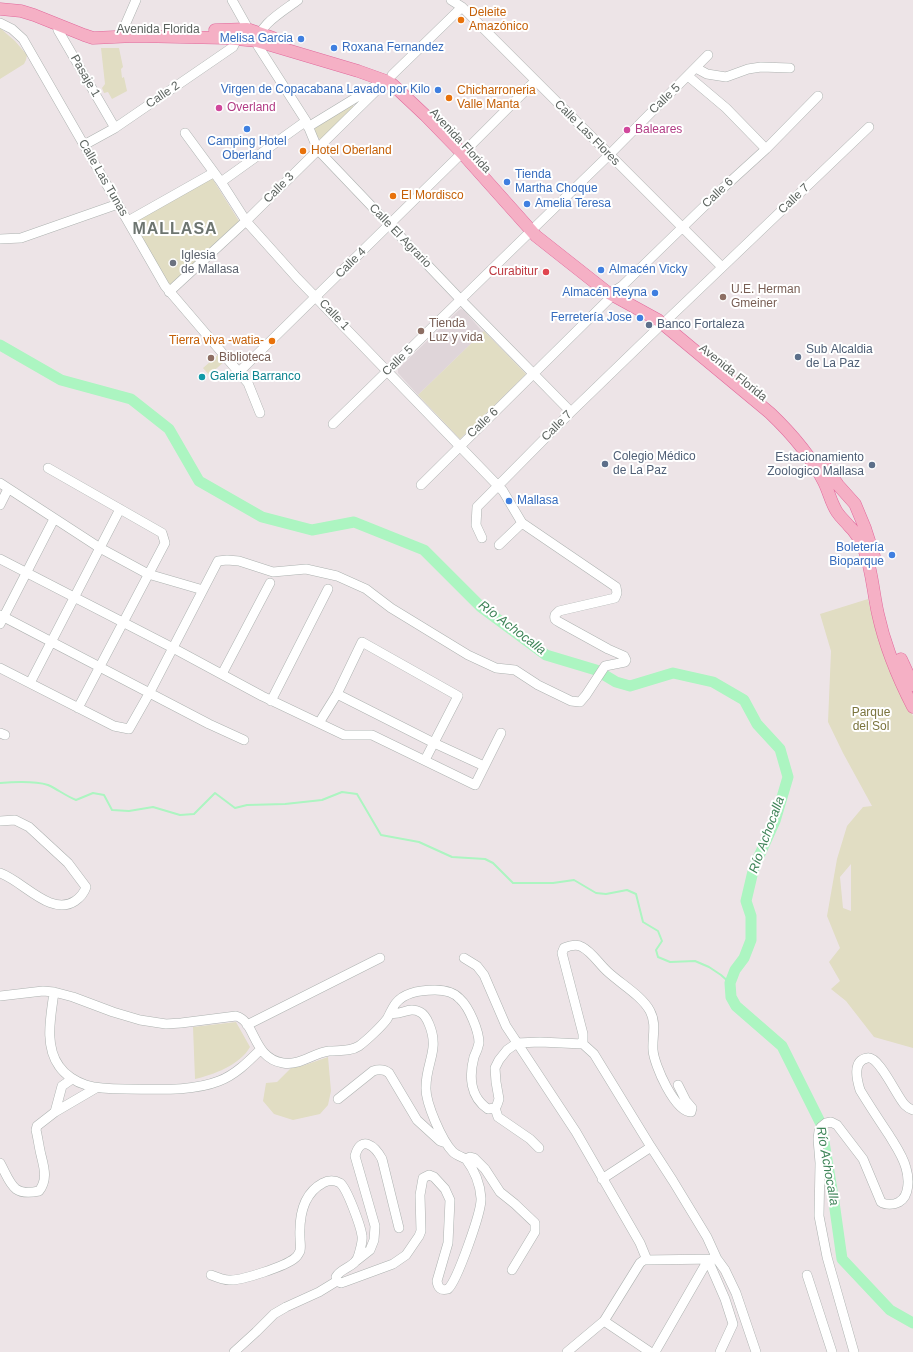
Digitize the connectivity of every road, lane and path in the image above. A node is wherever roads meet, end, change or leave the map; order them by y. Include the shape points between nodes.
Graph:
1 (136, 0) edge
2 (232, 0) edge
3 (297, 0) edge
4 (451, 0) edge
5 (0, 4) edge
6 (462, 7) junction
7 (0, 9) edge
8 (58, 21) junction
9 (0, 23) edge
10 (126, 33) junction
11 (247, 35) junction
12 (708, 55) dead end
13 (696, 68) junction
14 (790, 68) dead end
15 (688, 76) junction
16 (389, 78) junction
17 (535, 81) junction
18 (818, 96) dead end
19 (307, 124) junction
20 (868, 127) dead end
21 (115, 128) junction
22 (185, 133) dead end
23 (84, 145) junction
24 (766, 149) junction
25 (318, 150) junction
26 (465, 150) junction
27 (609, 155) junction
28 (213, 173) junction
29 (221, 182) junction
30 (118, 204) junction
31 (128, 221) junction
32 (246, 221) junction
33 (390, 225) junction
34 (682, 227) junction
35 (534, 229) junction
36 (0, 239) edge
37 (722, 267) junction
38 (169, 292) junction
39 (615, 292) junction
40 (316, 297) junction
41 (461, 300) junction
42 (664, 322) junction
43 (387, 371) junction
44 (239, 372) junction
45 (534, 374) junction
46 (571, 412) junction
47 (260, 413) dead end
48 (333, 424) dead end
49 (459, 447) junction
50 (48, 468) dead end
51 (0, 483) edge
52 (421, 485) dead end
53 (497, 486) junction
54 (8, 489) junction
55 (844, 492) junction
56 (831, 500) junction
57 (0, 505) edge
58 (120, 509) junction
59 (860, 517) junction
60 (54, 519) junction
61 (522, 523) junction
62 (848, 524) junction
63 (482, 538) dead end
64 (499, 545) dead end
65 (100, 548) junction
66 (0, 559) edge
67 (26, 572) junction
68 (148, 574) junction
69 (270, 583) dead end
70 (328, 588) dead end
71 (203, 590) junction
72 (74, 597) junction
73 (1, 619) edge
74 (123, 623) junction
75 (51, 642) junction
76 (173, 648) junction
77 (100, 667) junction
78 (0, 668) edge
79 (222, 674) junction
80 (30, 683) junction
81 (913, 685) edge
82 (150, 693) junction
83 (337, 694) junction
84 (271, 701) junction
85 (913, 707) edge
86 (78, 708) junction
87 (319, 723) junction
88 (501, 733) dead end
89 (244, 740) dead end
90 (434, 743) junction
91 (425, 760) junction
92 (484, 766) junction
93 (0, 821) edge
94 (0, 873) edge
95 (380, 958) dead end
96 (464, 958) dead end
97 (54, 992) junction
98 (0, 996) edge
99 (390, 1013) junction
100 (247, 1025) junction
101 (517, 1043) junction
102 (583, 1044) junction
103 (260, 1050) junction
104 (72, 1079) junction
105 (678, 1085) dead end
106 (96, 1088) junction
107 (338, 1099) dead end
108 (495, 1108) junction
109 (913, 1110) edge
110 (54, 1112) junction
111 (447, 1143) junction
112 (651, 1147) junction
113 (539, 1148) dead end
114 (466, 1158) junction
115 (0, 1163) edge
116 (602, 1179) junction
117 (399, 1228) dead end
118 (713, 1259) junction
119 (647, 1260) junction
120 (356, 1261) junction
121 (512, 1270) dead end
122 (807, 1275) dead end
123 (211, 1276) dead end
124 (336, 1281) junction
125 (604, 1321) junction
126 (234, 1352) edge
127 (568, 1352) edge
128 (650, 1352) edge
129 (655, 1352) edge
130 (720, 1352) edge
131 (756, 1352) edge
132 (832, 1352) edge
133 (854, 1352) edge

1 - 10 street via 126,23
2 - 11 street, Calle El Agrario via 246,25
3 - 11 street, Calle 2 via 264,27
4 - 6 street, Calle Las Flores
5 - 8 main road, Avenida Florida via 20,4 42,10
6 - 16 street, Calle 3
6 - 17 street, Calle Las Flores
7 - 8 main road, Avenida Florida via 21,11
8 - 10 main road, Avenida Florida via 93,38
8 - 21 street, Pasaje 1 via 58,30
9 - 23 street, Calle Las Tunas via 24,39
10 - 11 main road, Avenida Florida
11 - 16 main road, Avenida Florida via 341,58
11 - 19 street, Calle El Agrario via 258,46
11 - 21 street, Calle 2 via 234,47
12 - 13 street, Calle 5
13 - 14 street via 707,74 726,77 761,67
13 - 15 street, Calle 5
15 - 24 street via 726,108
15 - 27 street, Calle 5
16 - 19 street
16 - 25 street, Calle 3
16 - 26 main road, Avenida Florida via 398,79 436,115
17 - 26 street, Calle 4
17 - 27 street, Calle Las Flores
18 - 24 street, Calle 6
19 - 25 street, Calle El Agrario
19 - 29 street
20 - 37 street, Calle 7
21 - 23 street, Calle 2
22 - 28 street, Calle 1
23 - 30 street, Calle Las Tunas
24 - 34 street, Calle 6
25 - 32 street, Calle 3
25 - 33 street, Calle El Agrario
26 - 33 street, Calle 4
26 - 35 main road, Avenida Florida
27 - 34 street, Calle Las Flores
27 - 35 street, Calle 5
28 - 29 street, Calle 1
28 - 31 street
29 - 32 street, Calle 1
30 - 31 street, Calle Las Tunas
30 - 36 street via 21,238
31 - 38 street, Calle Las Tunas
32 - 38 street, Calle 3
32 - 40 street, Calle 1
33 - 40 street, Calle 4
33 - 41 street, Calle El Agrario
34 - 37 street, Calle Las Flores
34 - 39 street, Calle 6
35 - 39 main road, Avenida Florida via 548,236
35 - 41 street, Calle 5
37 - 42 street, Calle 7
38 - 44 street, Calle Las Tunas
39 - 42 main road, Avenida Florida
39 - 45 street, Calle 6
40 - 43 street, Calle 1
40 - 44 street, Calle 4
41 - 43 street, Calle 5
41 - 45 street, Calle El Agrario
42 - 46 street, Calle 7
42 - 55 main road, Avenida Florida via 778,411 801,436
42 - 56 main road, Avenida Florida via 781,424 819,472
43 - 48 street, Calle 5
43 - 49 street, Calle 1
44 - 47 street, Calle Las Tunas via 248,383
45 - 46 street, Calle El Agrario
45 - 49 street, Calle 6
46 - 53 street, Calle 7
49 - 52 street, Calle 6
49 - 53 street, Calle 1
50 - 58 street
51 - 54 street
53 - 61 street, Calle 1 via 503,491
53 - 63 street, Calle 7 via 477,507 476,524
54 - 57 street
54 - 60 street
55 - 56 main road via 836,493
55 - 59 main road, Avenida Florida via 855,504
56 - 62 main road, Avenida Florida via 837,512
58 - 65 street
58 - 68 street via 162,533 165,543
59 - 62 main road via 856,523
59 - 81 main road, Avenida Florida via 874,553 892,637
60 - 65 street
60 - 67 street
61 - 64 street
61 - 71 street via 617,590 617,595 611,600 559,611 555,615 556,620 626,658 625,662 605,666 580,702 571,701 538,686 515,670 496,668 468,655 391,608 366,589 337,576 306,570 273,572 239,561 223,560 218,561
62 - 85 main road, Avenida Florida via 864,548 882,631
65 - 68 street
65 - 72 street
66 - 67 street
67 - 72 street
67 - 73 street
68 - 71 street
68 - 74 street
69 - 79 street
70 - 84 street
71 - 76 street
72 - 74 street
72 - 75 street
73 - 75 street
74 - 76 street
74 - 77 street
75 - 77 street
75 - 80 street
76 - 79 street
76 - 82 street
77 - 82 street
77 - 86 street
78 - 80 street
79 - 84 street
80 - 86 street
82 - 86 street via 129,729 114,726
82 - 89 street
83 - 87 street
83 - 90 street
83 - 90 street via 362,642 458,696
84 - 87 street
87 - 91 street via 344,735 372,735
88 - 92 street
90 - 91 street
90 - 92 street
91 - 92 street via 475,785
93 - 94 street via 15,820 29,827 68,863 86,887 80,898 65,905 56,905 48,903 13,878
95 - 100 street
96 - 101 street via 478,966 484,975 506,1026
97 - 98 street
97 - 100 street via 154,1023 181,1023 233,1015 244,1019
97 - 104 street via 50,1023 52,1050 58,1065
99 - 103 street via 380,1027 360,1046 350,1050 328,1051 289,1064 277,1062
99 - 108 street via 400,999 420,991 443,990 460,998 478,1036 479,1044 471,1070 471,1084 484,1106 488,1109
99 - 111 street via 415,1010 428,1021 434,1045 426,1087 428,1104
100 - 103 street
101 - 102 street
101 - 108 street via 501,1056 496,1064 499,1099
101 - 116 street via 576,1132
102 - 105 street via 583,1034 562,953 564,948 574,945 588,951 645,1004 654,1021 653,1051 656,1066 677,1103 686,1112 691,1112 692,1108
102 - 112 street via 594,1054
103 - 106 street via 238,1070 208,1085 158,1090
104 - 106 street
104 - 110 street via 62,1086
106 - 110 street
107 - 111 street via 373,1072 384,1070 389,1073 417,1120 440,1141
108 - 113 street via 498,1117
109 - 133 street via 904,1104 874,1059 860,1061 856,1072 860,1090 906,1167 907,1190 896,1204 881,1202 863,1158 835,1123 823,1124 819,1131 819,1216 827,1257
110 - 115 street via 37,1126 36,1130 45,1166 44,1186 39,1192 18,1192
111 - 114 street via 453,1153
112 - 116 street
112 - 118 street via 707,1237
114 - 121 street via 478,1162 500,1192 535,1223 535,1232
114 - 124 street via 479,1182 482,1200 472,1235 450,1288 439,1288 437,1281 448,1244 450,1200 445,1189 429,1175 423,1178 421,1186 421,1231 406,1255 393,1264 341,1283
116 - 119 street
117 - 120 street via 382,1159 370,1145 363,1145 357,1148 355,1156 375,1226 370,1250
118 - 119 street
118 - 129 street
118 - 130 street via 733,1324
118 - 131 street via 725,1270 736,1293
119 - 125 street via 640,1263
120 - 123 street via 362,1237 358,1222 345,1189 333,1180 317,1187 302,1208 300,1250 295,1259 261,1272 229,1280
120 - 124 street via 338,1273
122 - 132 street
124 - 126 street via 274,1314
125 - 127 street
125 - 128 street

